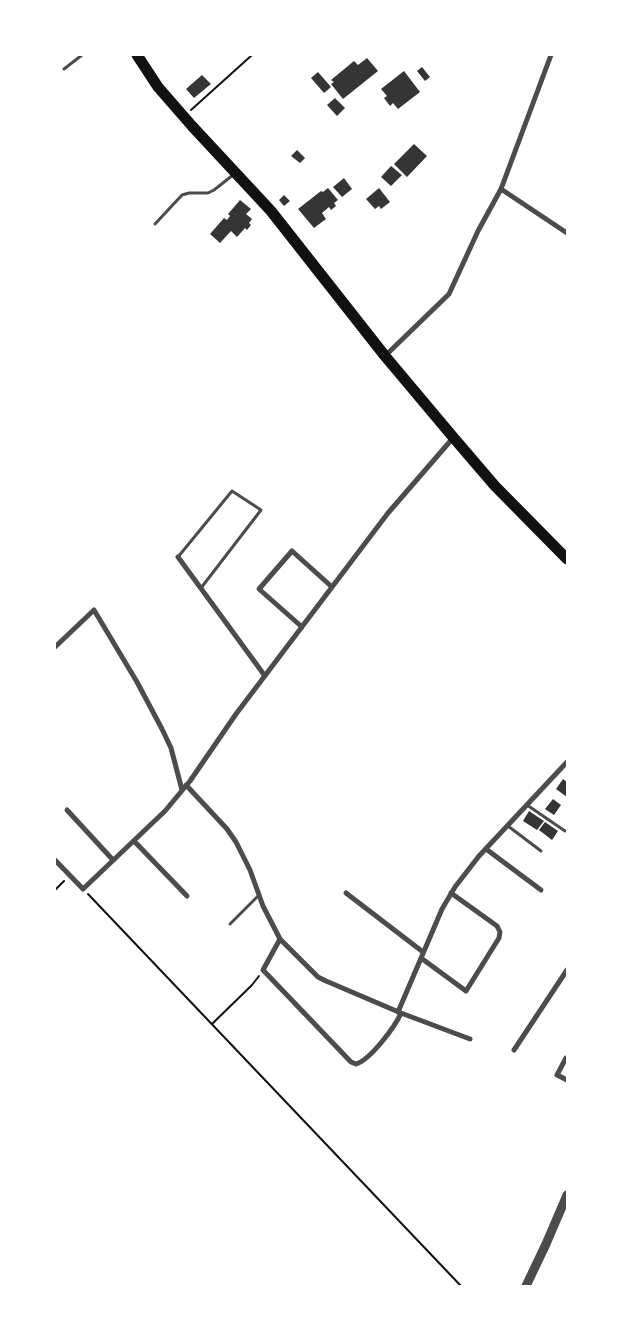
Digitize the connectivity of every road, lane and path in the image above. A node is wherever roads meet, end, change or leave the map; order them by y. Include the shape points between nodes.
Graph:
1 (82, 55) edge
2 (137, 55) edge
3 (252, 55) edge
4 (550, 55) edge
5 (64, 69) dead end
6 (184, 117) junction
7 (236, 172) junction
8 (501, 189) junction
9 (155, 224) dead end
10 (567, 233) edge
11 (385, 356) junction
12 (453, 437) junction
13 (178, 557) joint
14 (567, 559) edge
15 (332, 587) junction
16 (201, 588) junction
17 (302, 627) junction
18 (55, 647) edge
19 (265, 676) junction
20 (567, 762) edge
21 (186, 785) junction
22 (182, 790) junction
23 (527, 805) junction
24 (67, 810) dead end
25 (508, 826) junction
26 (565, 831) dead end
27 (134, 841) junction
28 (486, 849) junction
29 (541, 851) dead end
30 (55, 860) edge
31 (113, 860) junction
32 (70, 876) junction
33 (83, 889) junction
34 (55, 890) edge
35 (541, 890) dead end
36 (346, 893) dead end
37 (451, 893) junction
38 (187, 896) dead end
39 (258, 896) junction
40 (230, 924) dead end
41 (280, 939) junction
42 (423, 952) junction
43 (421, 958) junction
44 (263, 970) junction
45 (567, 970) edge
46 (399, 1012) junction
47 (211, 1024) junction
48 (470, 1039) dead end
49 (514, 1050) dead end
50 (566, 1058) edge
51 (567, 1080) edge
52 (567, 1194) edge
53 (461, 1286) edge
54 (526, 1286) edge

1 - 5 lane
2 - 6 main road via 158,87
3 - 6 path
4 - 8 street
6 - 7 main road
7 - 9 lane via 208,193 182,195
7 - 11 main road via 271,211
8 - 10 street
8 - 11 street via 449,294
11 - 12 main road
12 - 14 main road via 495,486
12 - 15 street via 388,512
13 - 16 street
13 - 16 lane via 232,491 261,510
15 - 17 street
15 - 17 street via 292,551 259,589
16 - 19 street
17 - 19 street
18 - 22 street via 94,610 162,729 174,757
19 - 21 street
20 - 23 street
21 - 22 street
21 - 39 street via 236,842
22 - 27 street via 165,812
23 - 25 street
23 - 26 lane
24 - 31 street
25 - 28 street
25 - 29 lane
27 - 31 street
27 - 38 street
28 - 35 street
28 - 37 street
30 - 32 street
31 - 33 street
32 - 33 street
32 - 34 path
33 - 47 path
36 - 42 street
37 - 42 street
37 - 43 street via 497,926 499,938 466,991
39 - 40 lane
39 - 41 street
41 - 44 street
41 - 46 street via 326,982
42 - 43 street
43 - 46 street
44 - 46 street via 356,1064 366,1060 398,1021
44 - 47 path
45 - 49 street
46 - 48 street
47 - 53 path
50 - 51 street via 557,1075
52 - 54 street

